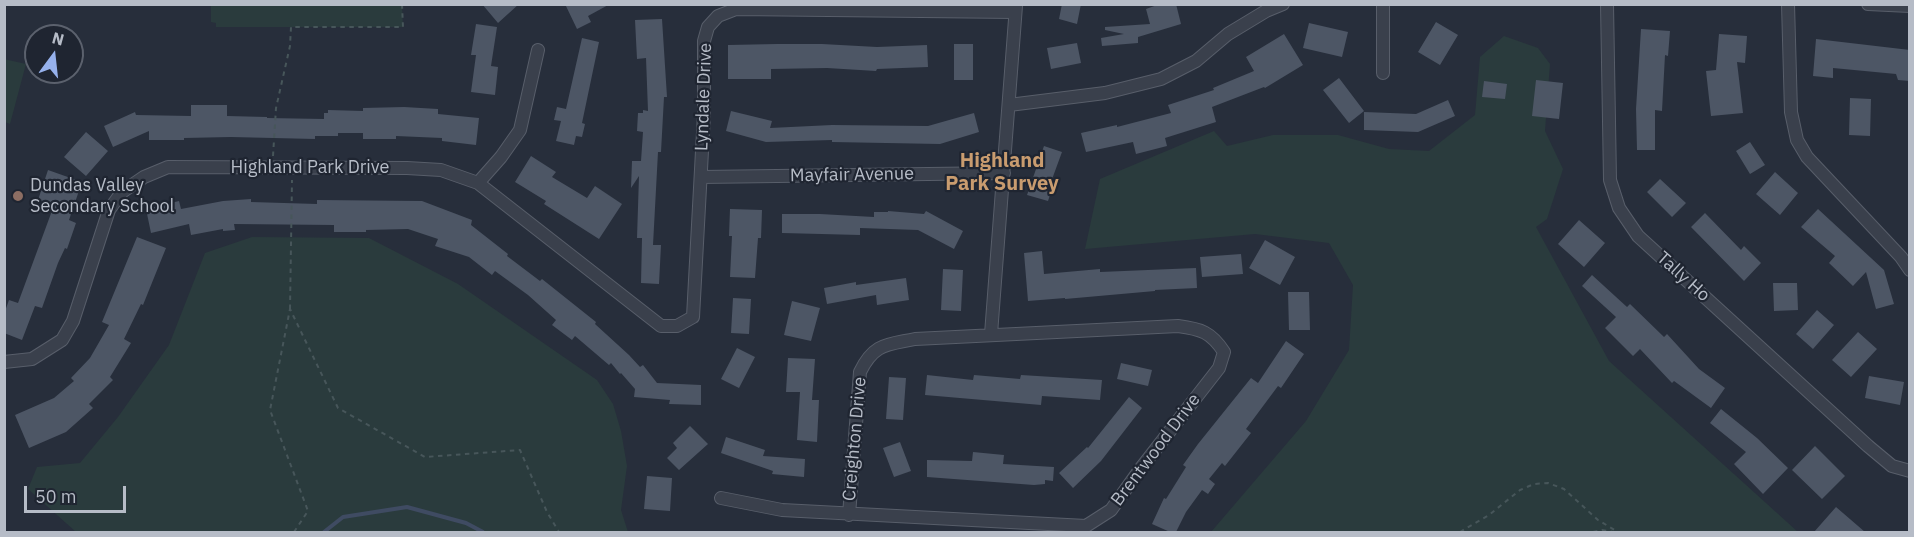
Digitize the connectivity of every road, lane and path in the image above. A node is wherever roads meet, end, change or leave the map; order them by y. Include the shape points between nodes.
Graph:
1 (402, 4) edge
2 (1282, 4) edge
3 (1383, 4) edge
4 (1607, 4) edge
5 (1788, 4) edge
6 (1868, 4) edge
7 (1910, 6) edge
8 (1015, 8) edge
9 (538, 50) dead end
10 (1383, 73) dead end
11 (1009, 105) junction
12 (273, 167) junction
13 (292, 168) junction
14 (1004, 173) junction
15 (701, 177) junction
16 (478, 183) junction
17 (1910, 270) edge
18 (290, 309) junction
19 (677, 326) joint
20 (991, 334) junction
21 (4, 362) edge
22 (1910, 471) edge
23 (721, 498) dead end
24 (849, 515) junction
25 (294, 532) edge
26 (559, 532) edge
27 (1460, 532) edge
28 (1593, 532) edge
29 (1612, 532) edge
30 (1618, 532) edge

1 - 12 path via 403,27 291,27 276,108
2 - 11 street via 1227,34 1196,61 1161,79 1105,93
3 - 10 street
4 - 22 street, Tally Ho via 1610,180 1619,208 1638,236 1851,431 1892,466
5 - 17 street via 1791,112 1797,140 1807,157
6 - 7 street
8 - 11 street
8 - 15 street, Lyndale Drive via 736,9 718,16 708,27 704,41
9 - 16 street via 520,130
11 - 14 street
12 - 13 street, Highland Park Drive
12 - 21 street, Highland Park Drive via 168,167 122,192 109,210 73,321 62,340 32,360
13 - 16 street, Highland Park Drive via 441,170
13 - 18 path
14 - 15 street, Mayfair Avenue
14 - 20 street
15 - 19 street, Lyndale Drive via 693,317
16 - 19 street, Highland Park Drive via 661,326
18 - 25 path via 270,410 308,511
18 - 26 path via 338,408 425,457 520,450
20 - 24 street, Creighton Drive via 915,339 878,348 867,358 860,372
20 - 24 street, Brentwood Drive via 1178,326 1198,328 1215,339 1224,351 1219,368 1111,510 1086,526
23 - 24 street, Brentwood Drive via 782,510
27 - 30 path via 1520,490 1548,483 1564,489 1598,520
28 - 29 path

